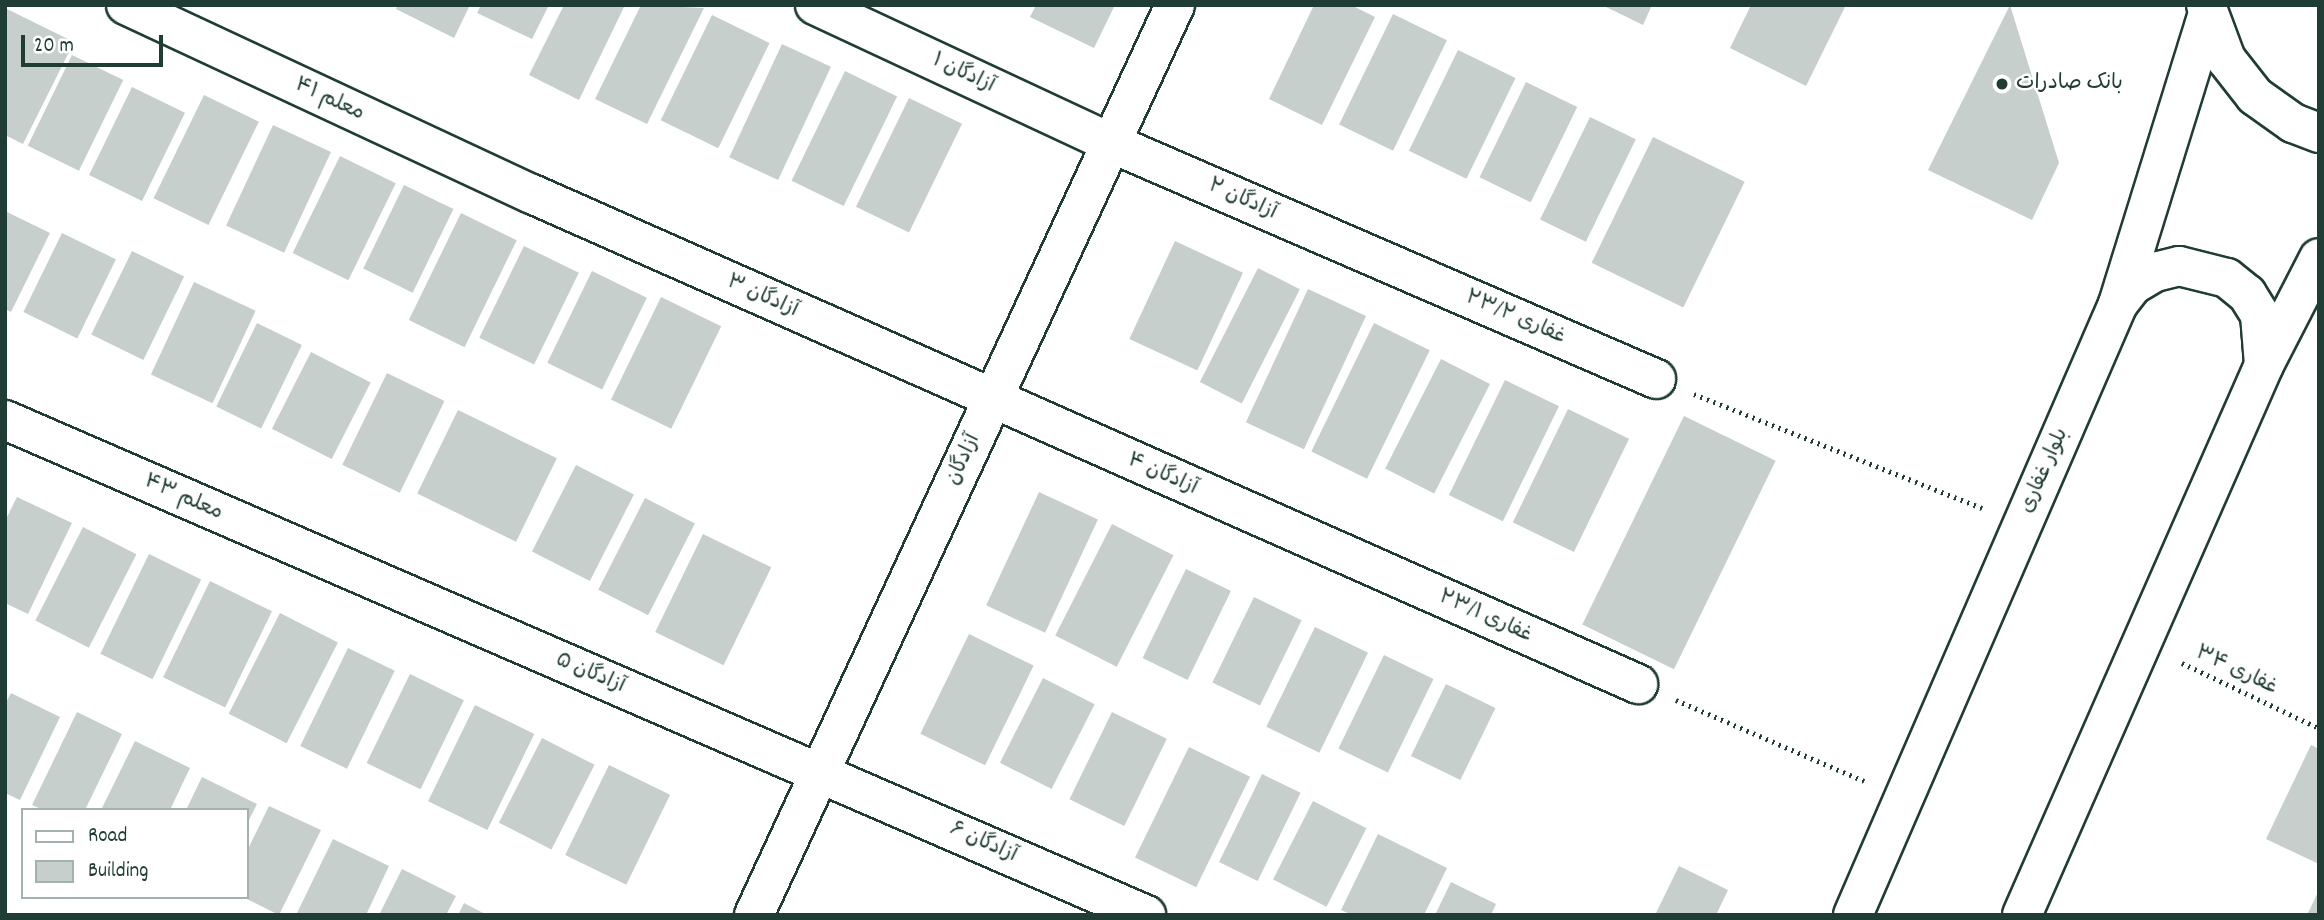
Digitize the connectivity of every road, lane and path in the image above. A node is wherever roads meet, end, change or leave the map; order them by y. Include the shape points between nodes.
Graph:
1 (126, 5) edge
2 (815, 5) edge
3 (1175, 5) edge
4 (2206, 11) edge
5 (2319, 133) edge
6 (1111, 143) junction
7 (532, 194) joint
8 (1374, 257) joint
9 (2319, 258) edge
10 (2118, 304) junction
11 (2264, 365) junction
12 (1656, 379) joint
13 (992, 400) junction
14 (5, 420) edge
15 (2022, 524) junction
16 (1332, 550) joint
17 (361, 576) joint
18 (2140, 643) junction
19 (1638, 684) joint
20 (2319, 728) edge
21 (820, 772) junction
22 (1903, 798) junction
23 (754, 915) edge
24 (1146, 915) edge
25 (1853, 915) edge
26 (2022, 915) edge

1 - 7 street, معلم ۴۱
2 - 6 street, آزادگان ۱
3 - 6 street, آزادگان
4 - 5 street via 2226,59 2255,96 2292,123
4 - 10 street, بلوار غفاری
6 - 8 street, آزادگان ۲
6 - 13 street, آزادگان
7 - 13 street, آزادگان ۳
8 - 12 street, غفاری ۲۳/۲
9 - 11 street
10 - 11 street via 2133,285 2155,272 2179,266 2227,278 2247,294 2260,315
10 - 15 street, بلوار غفاری
11 - 18 street
12 - 15 path
13 - 16 street, آزادگان ۴
13 - 21 street, آزادگان
14 - 17 street, معلم ۴۳
15 - 22 street, بلوار غفاری
16 - 19 street, غفاری ۲۳/۱
17 - 21 street, آزادگان ۵
18 - 20 path, غفاری ۳۴
18 - 26 street
19 - 22 path
21 - 23 street, آزادگان
21 - 24 street, آزادگان ۶
22 - 25 street, بلوار غفاری

